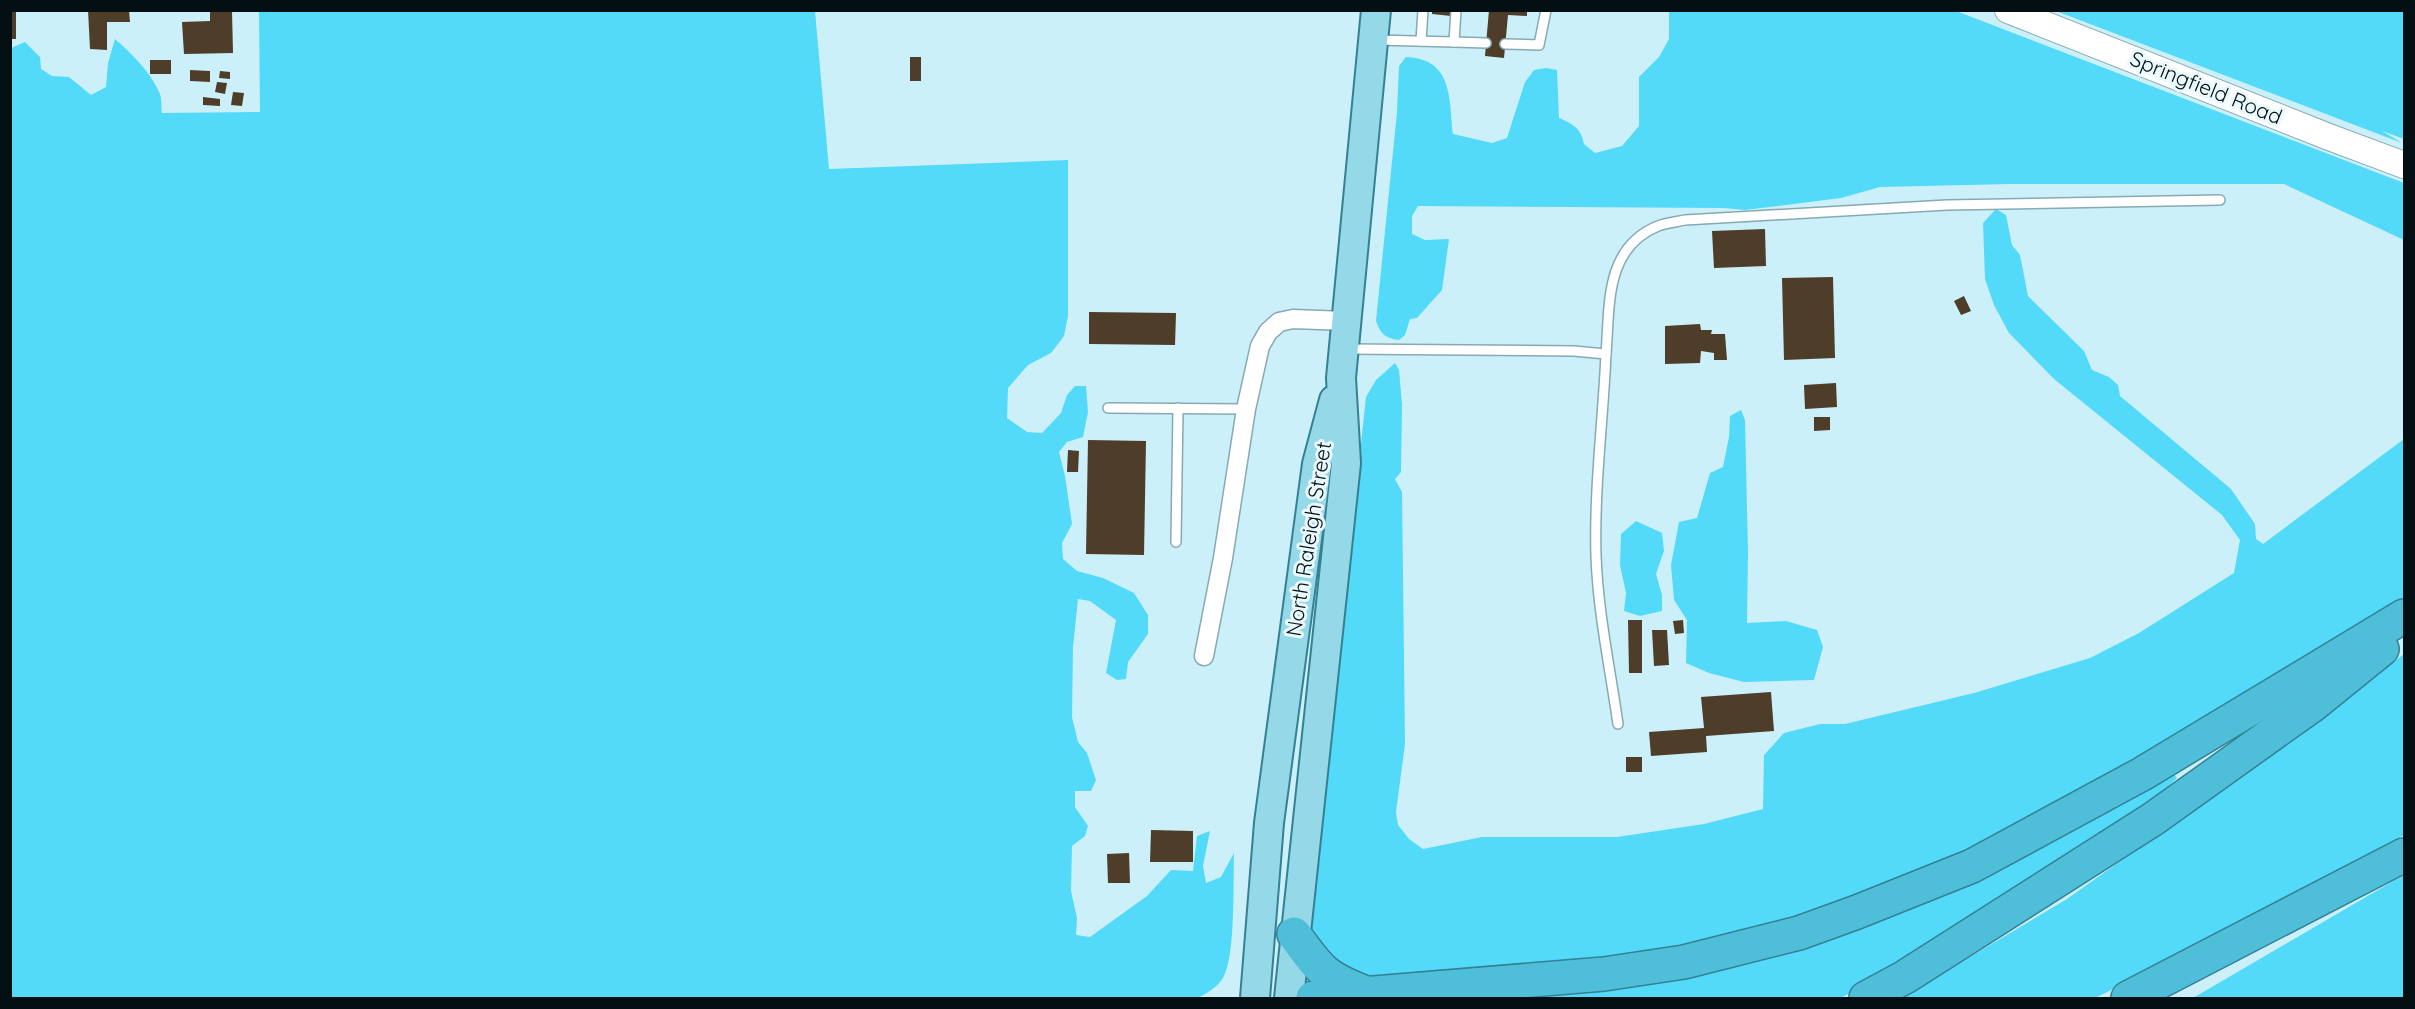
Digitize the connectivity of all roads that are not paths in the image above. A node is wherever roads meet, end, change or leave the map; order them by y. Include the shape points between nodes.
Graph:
1 (1376, 10) edge
2 (1423, 10) edge
3 (1456, 10) edge
4 (1545, 10) edge
5 (2008, 10) edge
6 (1373, 40) junction
7 (1421, 41) junction
8 (1454, 42) junction
9 (1486, 43) dead end
10 (1505, 44) dead end
11 (2404, 165) edge
12 (2220, 200) dead end
13 (1345, 335) junction
14 (1606, 354) junction
15 (1341, 378) junction
16 (1108, 408) dead end
17 (1178, 408) junction
18 (1246, 409) junction
19 (1176, 542) dead end
20 (2404, 616) edge
21 (2404, 631) edge
22 (1204, 656) dead end
23 (1618, 724) dead end
24 (2404, 855) edge
25 (2344, 886) junction
26 (1294, 934) junction
27 (1368, 994) junction
28 (1255, 999) edge
29 (1289, 999) edge
30 (1313, 999) edge
31 (1866, 999) edge
32 (2128, 999) edge
33 (2174, 999) edge

1 - 6 main road
2 - 7 lane
3 - 8 lane
4 - 10 lane via 1539,45
5 - 11 main road, Springfield Road
6 - 7 lane
6 - 13 main road
7 - 8 lane
8 - 9 lane
12 - 14 lane via 1947,206 1685,220 1659,226 1633,242 1614,272
13 - 14 lane
13 - 15 main road
13 - 18 street via 1293,319 1279,322 1260,346
14 - 23 lane via 1596,558
15 - 26 main road, North Raleigh Street via 1346,463
15 - 28 main road, North Raleigh Street via 1317,464 1269,823
16 - 17 lane
17 - 18 lane
17 - 19 lane
18 - 22 street
20 - 27 highway via 2142,774 1972,866 1857,912 1798,933 1684,962 1604,974
21 - 31 highway via 2314,704 2153,819
24 - 25 highway
25 - 32 highway
25 - 33 highway via 2280,935
26 - 27 highway via 1318,968 1337,982
26 - 29 main road, North Raleigh Street
27 - 30 highway

